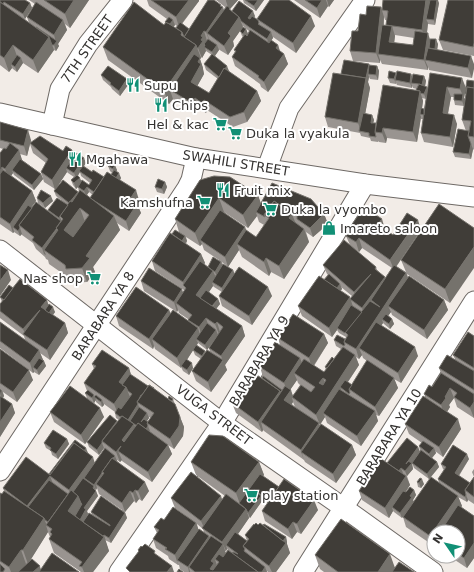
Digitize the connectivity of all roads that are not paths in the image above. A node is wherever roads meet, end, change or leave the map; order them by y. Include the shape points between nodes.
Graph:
1 (123, 0) edge
2 (366, 0) edge
3 (0, 113) edge
4 (52, 125) junction
5 (196, 158) junction
6 (267, 168) junction
7 (365, 184) junction
8 (474, 197) edge
9 (0, 250) edge
10 (474, 301) edge
11 (97, 325) junction
12 (222, 423) junction
13 (0, 471) edge
14 (344, 508) junction
15 (119, 572) edge
16 (303, 572) edge
17 (433, 572) edge

1 - 4 street, 7TH STREET via 88,44 60,89
2 - 6 street via 289,108
3 - 4 street, SWAHILI STREET
4 - 5 street, SWAHILI STREET
5 - 6 street, SWAHILI STREET
5 - 11 street, BARABARA YA 8 via 187,188
6 - 7 street, SWAHILI STREET
7 - 8 street, SWAHILI STREET
7 - 12 street, BARABARA YA 9
9 - 11 street, VUGA STREET
10 - 14 street, BARABARA YA 10
11 - 12 street, VUGA STREET
11 - 13 street, BARABARA YA 8
12 - 14 street, VUGA STREET
12 - 15 street, BARABARA YA 9
14 - 16 street, BARABARA YA 10
14 - 17 street, VUGA STREET

